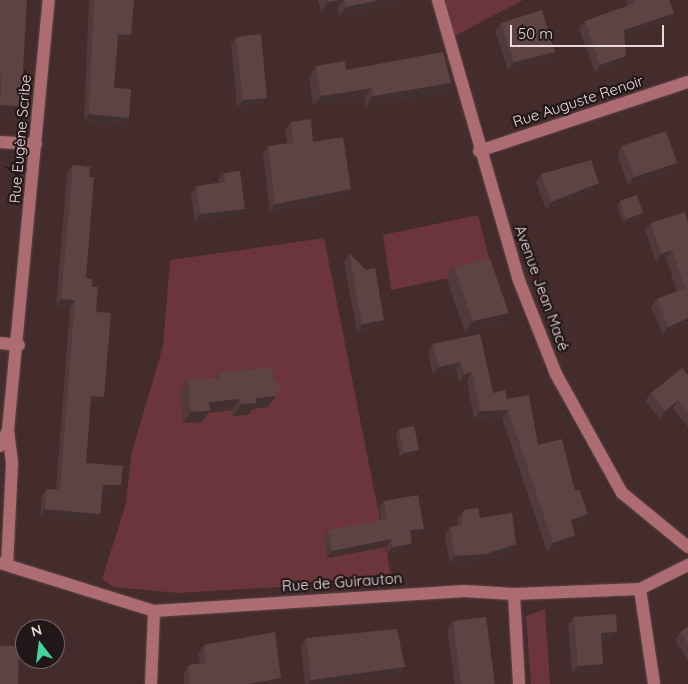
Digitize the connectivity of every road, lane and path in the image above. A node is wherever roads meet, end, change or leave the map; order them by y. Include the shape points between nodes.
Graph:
1 (49, 0) edge
2 (438, 0) edge
3 (688, 82) edge
4 (0, 142) edge
5 (36, 144) junction
6 (479, 151) junction
7 (0, 343) edge
8 (19, 344) junction
9 (8, 430) junction
10 (0, 446) edge
11 (688, 547) edge
12 (4, 564) edge
13 (688, 565) edge
14 (640, 589) junction
15 (514, 594) junction
16 (154, 611) junction
17 (151, 684) edge
18 (519, 684) edge
19 (654, 684) edge

1 - 5 street, Rue Eugène Scribe
2 - 6 street, Avenue Jean Macé
3 - 6 street, Rue Auguste Renoir
4 - 5 street
5 - 8 street, Rue Eugène Scribe
6 - 11 street, Avenue Jean Macé via 518,278 556,374 596,452 622,493
7 - 8 street
8 - 9 street, Rue Eugène Scribe
9 - 10 street, Rue Eugène Scribe
9 - 12 street, Rue Eugène Scribe via 12,464
12 - 16 street, Rue de Guirauton
13 - 14 street, Rue de Guirauton
14 - 15 street, Rue de Guirauton
14 - 19 street
15 - 16 street, Rue de Guirauton via 464,591
15 - 18 street
16 - 17 street

